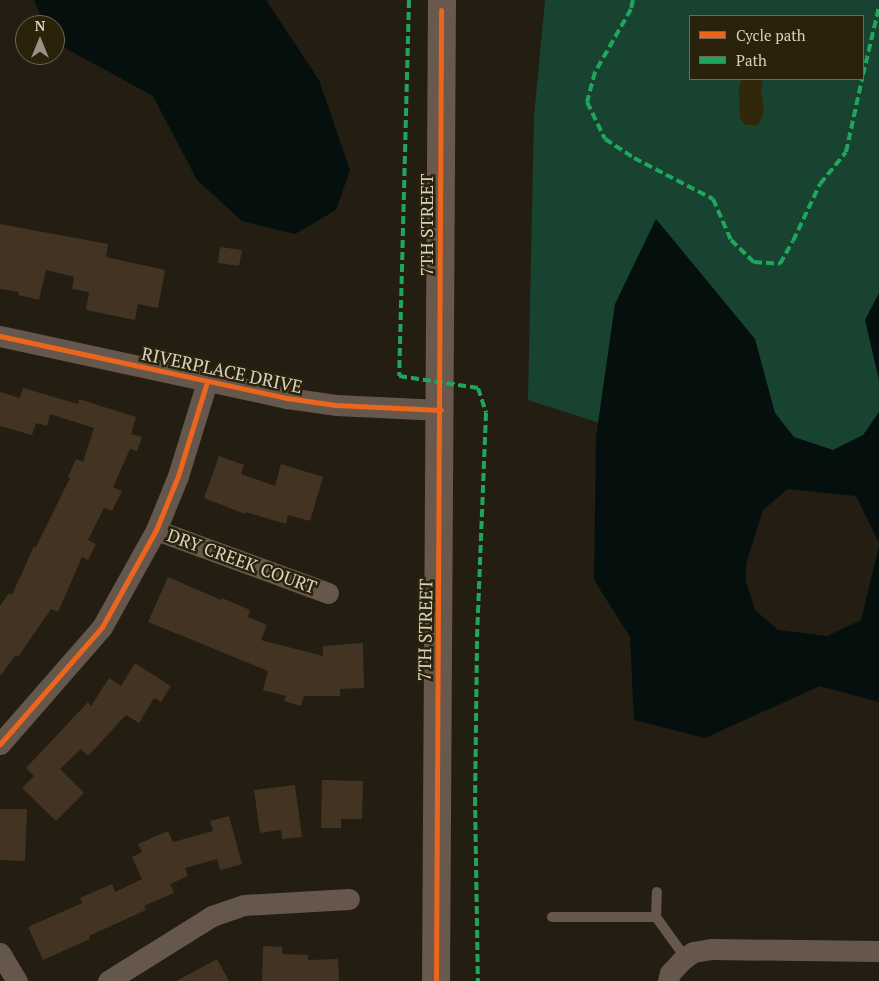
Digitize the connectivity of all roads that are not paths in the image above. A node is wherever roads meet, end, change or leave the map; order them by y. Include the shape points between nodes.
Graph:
1 (442, 0) edge
2 (0, 336) edge
3 (207, 382) junction
4 (441, 410) junction
5 (156, 530) junction
6 (328, 593) dead end
7 (0, 744) edge
8 (657, 892) dead end
9 (350, 899) dead end
10 (552, 917) dead end
11 (656, 917) junction
12 (879, 951) edge
13 (0, 953) edge
14 (686, 957) junction
15 (17, 981) edge
16 (108, 981) edge
17 (436, 981) edge
18 (668, 981) edge

1 - 4 street, 7TH STREET via 439,178
2 - 3 street, RIVERPLACE DRIVE
3 - 4 street, RIVERPLACE DRIVE via 336,406
3 - 5 street via 178,476
4 - 17 street, 7TH STREET
5 - 6 street, DRY CREEK COURT
5 - 7 street via 102,626
8 - 11 lane
9 - 16 street via 244,905 212,916
10 - 11 lane
11 - 14 lane
12 - 14 street via 711,949 693,952
13 - 15 street
14 - 18 street via 670,973

